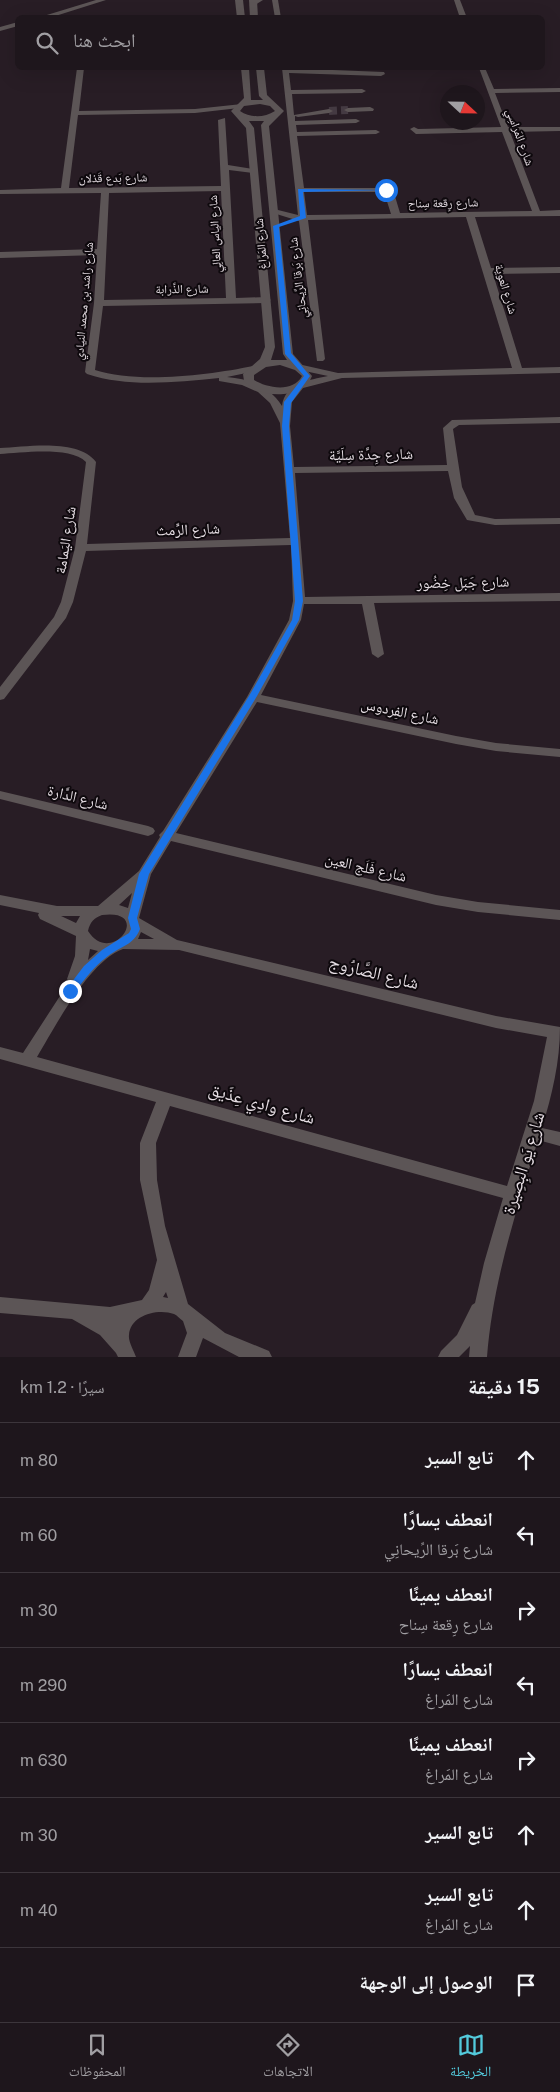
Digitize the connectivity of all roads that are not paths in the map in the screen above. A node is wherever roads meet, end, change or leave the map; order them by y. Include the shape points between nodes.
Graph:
1 (103, 0) edge
2 (239, 0) edge
3 (275, 0) edge
4 (457, 0) edge
5 (255, 1) edge
6 (68, 10) junction
7 (78, 14) dead end
8 (50, 15) edge
9 (241, 15) edge
10 (254, 15) edge
11 (278, 15) edge
12 (463, 15) edge
13 (15, 25) edge
14 (0, 28) edge
15 (80, 70) edge
16 (245, 70) edge
17 (260, 70) edge
18 (285, 70) edge
19 (298, 70) edge
20 (483, 70) edge
21 (370, 71) edge
22 (348, 74) junction
23 (381, 74) dead end
24 (350, 87) dead end
25 (560, 90) edge
26 (362, 91) dead end
27 (287, 92) junction
28 (491, 92) junction
29 (273, 104) junction
30 (370, 109) dead end
31 (241, 110) junction
32 (348, 110) tunnel mouth
33 (329, 111) tunnel mouth
34 (75, 113) junction
35 (274, 116) junction
36 (291, 119) junction
37 (222, 120) dead end
38 (356, 121) dead end
39 (414, 129) dead end
40 (560, 129) edge
41 (506, 130) junction
42 (376, 132) dead end
43 (293, 134) junction
44 (253, 166) junction
45 (225, 168) junction
46 (226, 188) junction
47 (300, 190) junction
48 (65, 191) junction
49 (105, 191) junction
50 (0, 192) edge
51 (274, 212) junction
52 (560, 213) edge
53 (537, 214) junction
54 (470, 215) junction
55 (396, 216) junction
56 (300, 218) junction
57 (276, 226) junction
58 (102, 252) junction
59 (0, 254) edge
60 (560, 270) edge
61 (488, 271) junction
62 (231, 300) junction
63 (266, 300) junction
64 (99, 303) junction
65 (320, 359) dead end
66 (298, 366) junction
67 (253, 369) junction
68 (560, 370) edge
69 (518, 371) junction
70 (342, 375) junction
71 (191, 378) junction
72 (256, 386) junction
73 (299, 386) junction
74 (560, 420) edge
75 (285, 426) junction
76 (0, 451) edge
77 (453, 468) junction
78 (290, 470) junction
79 (560, 521) edge
80 (296, 541) junction
81 (81, 548) junction
82 (560, 597) edge
83 (367, 600) junction
84 (299, 601) junction
85 (378, 654) dead end
86 (0, 696) edge
87 (253, 696) junction
88 (560, 749) edge
89 (542, 750) junction
90 (560, 753) edge
91 (0, 795) edge
92 (148, 831) dead end
93 (166, 835) junction
94 (144, 874) junction
95 (0, 900) edge
96 (101, 910) junction
97 (560, 915) edge
98 (134, 920) junction
99 (82, 934) junction
100 (179, 945) junction
101 (118, 946) junction
102 (70, 991) junction
103 (558, 1033) edge
104 (0, 1053) edge
105 (27, 1060) junction
106 (166, 1097) junction
107 (533, 1132) junction
108 (560, 1139) edge
109 (513, 1194) junction
110 (166, 1258) junction
111 (486, 1292) junction
112 (0, 1305) edge
113 (143, 1307) junction
114 (70, 1312) junction
115 (186, 1312) junction
116 (124, 1352) edge
117 (187, 1357) edge
118 (264, 1357) edge
119 (448, 1357) edge
120 (478, 1357) edge

1 - 6 street
2 - 9 street
3 - 11 street
4 - 12 street
5 - 10 street
6 - 7 street
6 - 8 street
13 - 14 street
15 - 34 street
16 - 31 street, شارع المَراغ via 248,98
17 - 29 street via 263,96
18 - 27 street, شارع بَرقا الرِّيحانِي
19 - 22 street
20 - 28 street, شارع المَراسِي
21 - 22 street
21 - 23 street
22 - 24 street
25 - 28 street
26 - 27 street
27 - 36 street, شارع بَرقا الرِّيحانِي
28 - 41 street, شارع المَراسِي
29 - 31 street
29 - 35 street via 280,111
30 - 32 street
31 - 34 street
31 - 35 street via 254,118
31 - 44 street, شارع المَراغ via 250,128
33 - 36 street
34 - 48 street
35 - 51 street, شارع المَراغ via 265,125
36 - 38 street
36 - 43 street, شارع بَرقا الرِّيحانِي
37 - 45 street, شارع الياس العالِي
39 - 41 street via 416,132 443,135 479,135 484,130
40 - 41 street
41 - 53 street, شارع المَراسِي
42 - 43 street
43 - 47 street, شارع بَرقا الرِّيحانِي
44 - 45 street
44 - 63 street, شارع المَراغ
45 - 46 street, شارع الياس العالِي
46 - 49 street, شارع بَدع قَذلان
46 - 62 street, شارع الياس العالِي
47 - 55 street via 386,190
47 - 56 street, شارع بَرقا الرِّيحانِي
48 - 49 street, شارع بَدع قَذلان
48 - 50 street, شارع بَدع قَذلان
49 - 58 street, شارع راشد بن محمد النيادي
51 - 56 street, شارع رِقعة سِناح
51 - 57 street, شارع المَراغ
52 - 53 street, شارع رِقعة سِناح
53 - 54 street, شارع رِقعة سِناح
54 - 55 street, شارع رِقعة سِناح
54 - 61 street, شارع العوية
55 - 56 street, شارع رِقعة سِناح
56 - 57 street, شارع رِقعة سِناح
56 - 65 street, شارع بَرقا الرِّيحانِي
57 - 66 street, شارع المَراغ via 288,354
58 - 59 street
58 - 64 street, شارع راشد بن محمد النيادي
60 - 61 street
61 - 69 street, شارع العوية
62 - 63 street, شارع الذَّرابة
62 - 64 street, شارع الذَّرابة
63 - 67 street, شارع المَراغ via 270,347 265,361
64 - 71 street, شارع راشد بن محمد النيادي via 90,372 107,379
66 - 67 street via 280,362
66 - 70 street
66 - 73 street via 307,376
67 - 71 street, شارع راشد بن محمد النيادي
67 - 72 street via 248,374 249,381
68 - 69 street
69 - 70 street
70 - 73 street
71 - 72 street, شارع راشد بن محمد النيادي via 232,380
72 - 73 street via 278,391
72 - 75 street via 275,400
73 - 75 street via 287,402
74 - 77 street via 456,422 448,428
75 - 78 street
76 - 81 street, شارع اليَمامة via 67,450 89,457
77 - 78 street, شارع جِدَّة سِلَيَّة
77 - 79 street via 464,510 471,518 495,522
78 - 80 street
80 - 81 street, شارع الرِّمث
80 - 84 street
81 - 86 street, شارع اليَمامة via 72,588 60,618
82 - 83 street, شارع جَبَل خِضُور
83 - 84 street, شارع جَبَل خِضُور
83 - 85 street
84 - 87 street via 296,620 287,639
87 - 89 street, شارع الفِردوس via 496,747
87 - 93 street
88 - 89 street, شارع الفِردوس
89 - 90 street, شارع الفِردوس
91 - 92 street, شارع الدَّارة
93 - 94 street
93 - 97 street, شارع فَلَج العين via 436,900
94 - 96 street
94 - 98 street
95 - 96 street via 57,911
95 - 99 street via 58,920
96 - 98 street via 121,910
96 - 99 street via 85,919
98 - 100 street, شارع الصَّارُوج
98 - 101 street via 133,935
99 - 101 street via 95,946
99 - 102 street via 82,956
100 - 101 street, شارع الصَّارُوج
100 - 103 street, شارع الصَّارُوج via 496,1022
101 - 102 street via 88,968
102 - 105 street
103 - 107 street, شارع يَو البِصِيرة
104 - 105 street, شارع وادِي عِذَيق
105 - 106 street, شارع وادِي عِذَيق
106 - 109 street, شارع وادِي عِذَيق
106 - 110 street via 148,1144 151,1193
107 - 108 street
107 - 109 street, شارع يَو البِصِيرة
109 - 111 street, شارع يَو البِصِيرة
110 - 113 street via 157,1292
110 - 115 street
111 - 119 street, شارع يَو البِصِيرة via 463,1341
111 - 120 street, شارع يَو البِصِيرة
112 - 114 street
113 - 114 street via 110,1314
113 - 115 street via 166,1303
113 - 116 street via 125,1320 120,1334
114 - 116 street via 106,1329
115 - 117 street via 196,1330 195,1344
115 - 118 street via 212,1336 231,1347

